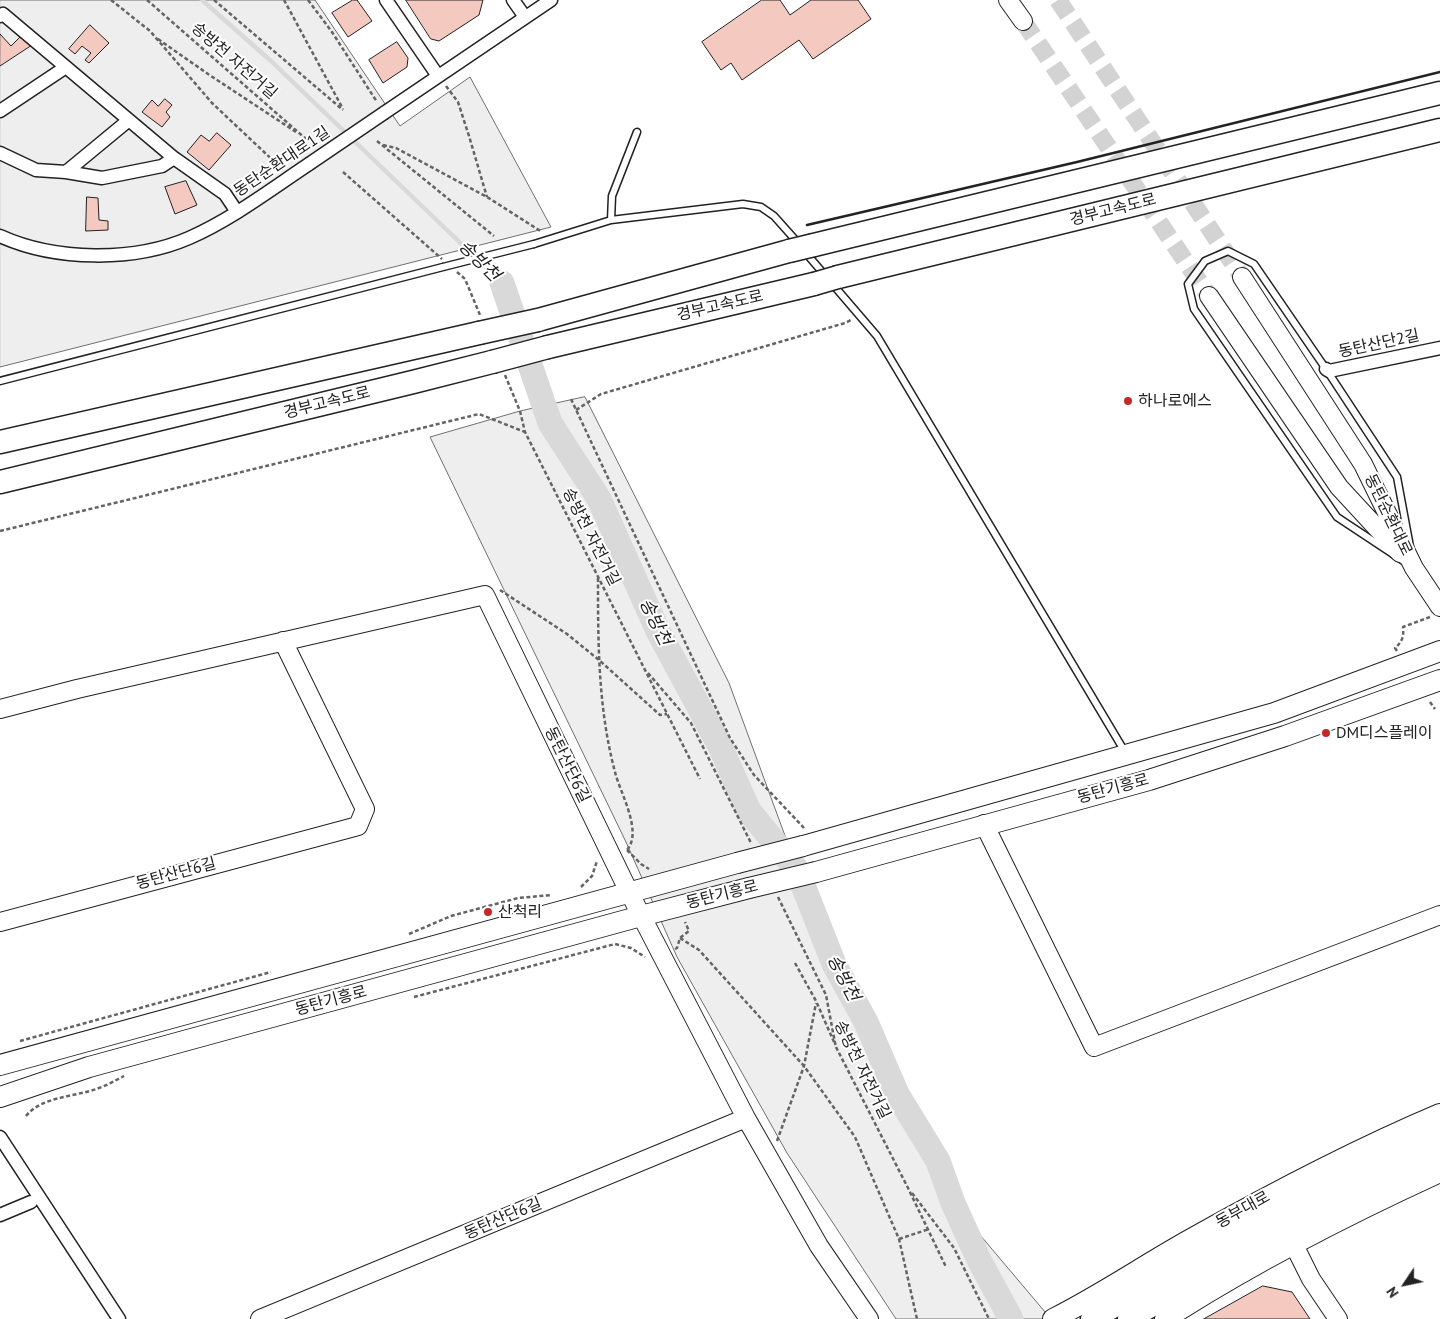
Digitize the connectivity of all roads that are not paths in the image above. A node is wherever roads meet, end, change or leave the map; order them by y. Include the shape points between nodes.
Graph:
1 (386, 0) edge
2 (513, 0) edge
3 (551, 0) edge
4 (1008, 0) edge
5 (0, 16) edge
6 (525, 17) junction
7 (1022, 21) tunnel mouth
8 (66, 67) junction
9 (438, 76) junction
10 (1440, 93) edge
11 (0, 111) edge
12 (129, 120) junction
13 (1440, 130) edge
14 (637, 132) dead end
15 (0, 152) edge
16 (174, 158) junction
17 (66, 172) junction
18 (237, 212) junction
19 (611, 220) junction
20 (0, 236) edge
21 (1242, 277) tunnel mouth
22 (1209, 296) tunnel mouth
23 (1440, 348) edge
24 (1326, 368) junction
25 (0, 381) edge
26 (0, 442) edge
27 (0, 482) edge
28 (1414, 568) junction
29 (1435, 612) edge
30 (283, 641) junction
31 (1440, 651) edge
32 (1440, 680) edge
33 (0, 709) edge
34 (1127, 755) junction
35 (984, 824) junction
36 (629, 892) junction
37 (1440, 915) edge
38 (641, 916) junction
39 (0, 922) edge
40 (0, 1066) edge
41 (0, 1097) edge
42 (1440, 1114) edge
43 (746, 1118) junction
44 (1440, 1135) edge
45 (0, 1137) edge
46 (1440, 1154) edge
47 (1440, 1172) edge
48 (32, 1202) dead end
49 (0, 1216) edge
50 (1294, 1245) junction
51 (119, 1319) edge
52 (260, 1319) edge
53 (869, 1319) edge
54 (1053, 1319) edge
55 (1092, 1319) edge
56 (1129, 1319) edge
57 (1164, 1319) edge
58 (1338, 1319) edge

1 - 9 street
2 - 6 street
3 - 6 street, 동탄순환대로1길
4 - 7 street
5 - 8 street via 3,14
6 - 9 street, 동탄순환대로1길
8 - 11 street
8 - 12 street
9 - 18 street, 동탄순환대로1길, bridge
10 - 26 highway, 경부고속도로, bridge via 789,251 538,320
12 - 16 street
12 - 17 street
13 - 27 highway, 경부고속도로, bridge
14 - 19 lane via 612,196
15 - 17 street via 36,170
16 - 17 street via 162,166 102,178
16 - 18 street via 225,194
18 - 20 street, 동탄순환대로1길 via 187,239 118,254 48,251
19 - 25 lane, bridge via 534,244 444,264
19 - 34 lane via 742,204 761,207 774,216 877,336
21 - 28 street, 동탄순환대로 via 1363,464
22 - 28 street, 동탄순환대로 via 1339,487
23 - 24 street, 동탄산단2길 via 1329,371
24 - 28 lane via 1397,477
24 - 28 lane via 1254,264 1228,251 1205,262 1188,284 1194,308 1337,517
28 - 29 street
30 - 33 street, 동탄산단6길
30 - 36 street, 동탄산단6길 via 485,595
30 - 39 street, 동탄산단6길 via 365,809 358,826
31 - 34 main road, 동탄기흥로 via 1274,713
32 - 35 main road, 동탄기흥로 via 1285,736 1149,780
34 - 36 main road, 동탄기흥로, bridge via 804,837 737,863
35 - 37 street via 1094,1047
35 - 38 main road, 동탄기흥로, bridge via 816,872
36 - 38 street, 동탄산단6길
36 - 40 main road, 동탄기흥로
38 - 41 main road, 동탄기흥로 via 89,1068
38 - 43 street, 동탄산단6길
42 - 54 main road, 동부대로 via 1301,1179
43 - 52 street, 동탄산단6길
43 - 53 street, 동탄산단6길 via 819,1246
44 - 55 highway, 동부대로 via 1308,1197 1207,1251
45 - 51 street
46 - 56 highway via 1387,1177 1215,1267
47 - 50 main road
48 - 49 street
50 - 57 main road
50 - 58 street via 1311,1279

